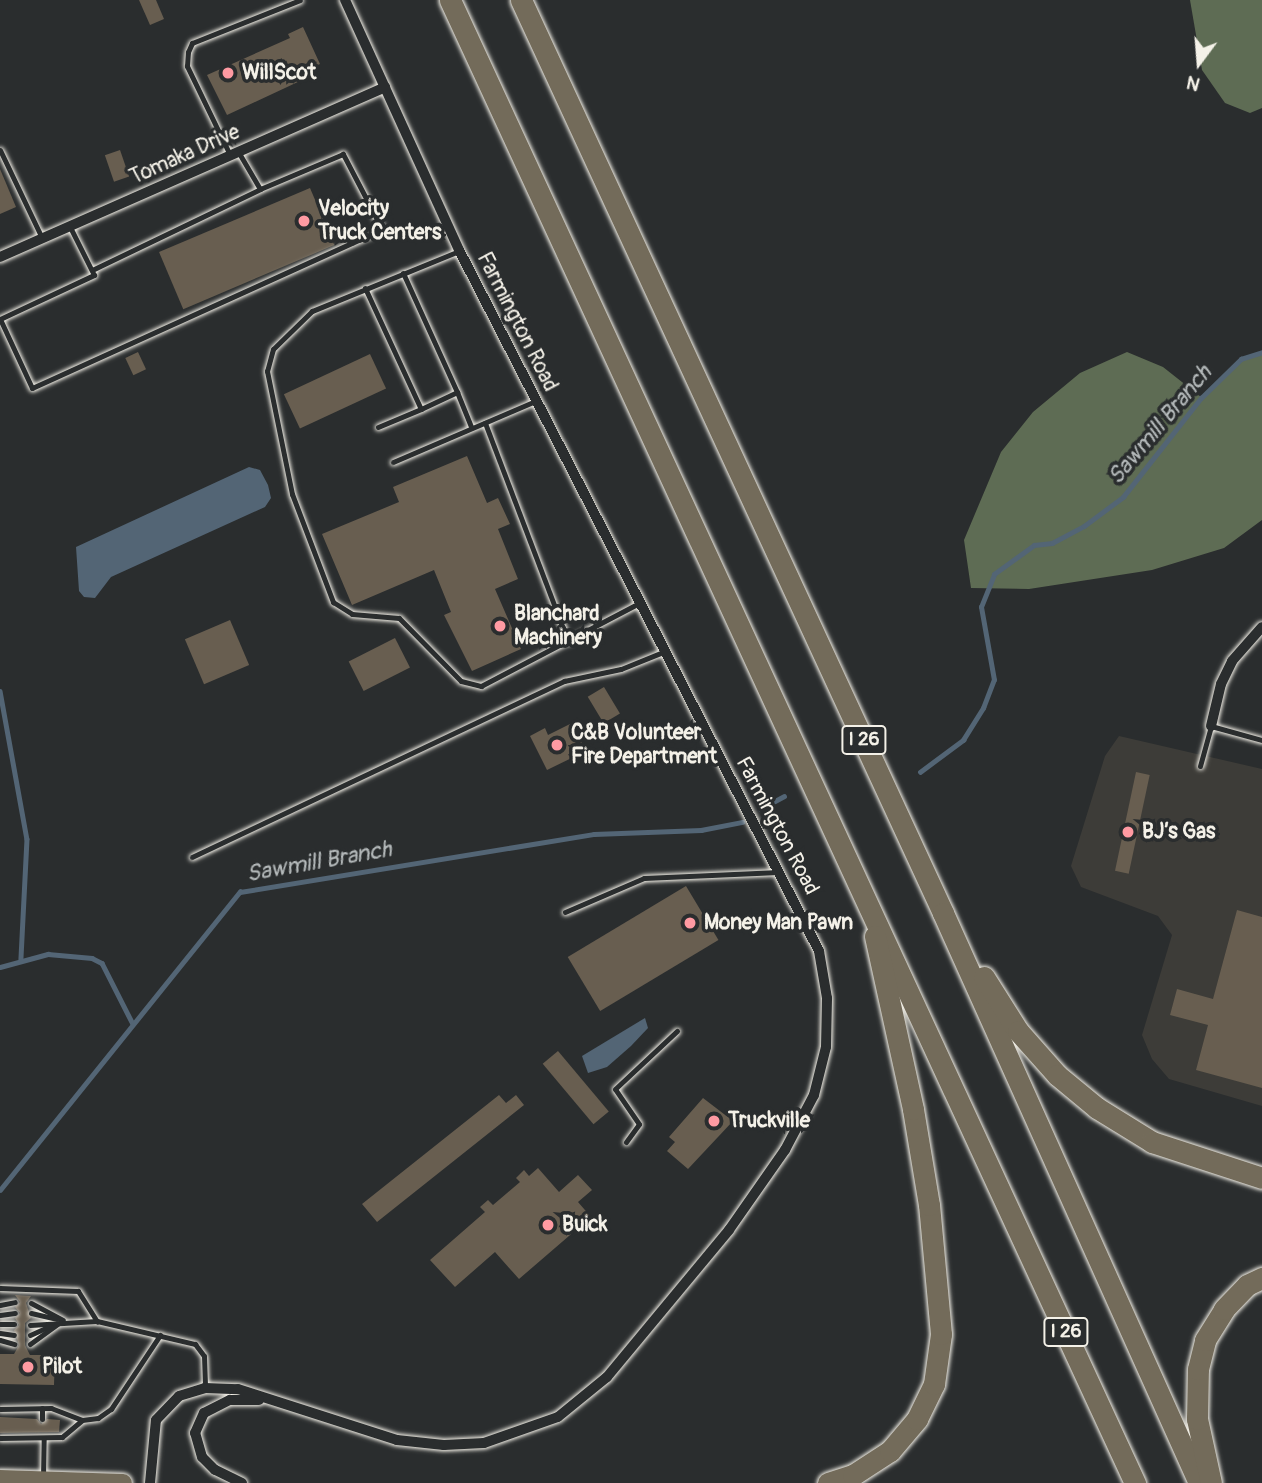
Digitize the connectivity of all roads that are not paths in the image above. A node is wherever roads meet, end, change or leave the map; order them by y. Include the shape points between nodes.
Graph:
1 (300, 0) edge
2 (345, 0) edge
3 (450, 0) edge
4 (521, 0) edge
5 (385, 87) junction
6 (0, 150) edge
7 (235, 155) junction
8 (260, 189) junction
9 (70, 227) junction
10 (42, 239) junction
11 (459, 250) junction
12 (0, 257) edge
13 (92, 270) junction
14 (403, 273) junction
15 (365, 288) junction
16 (0, 319) edge
17 (457, 392) junction
18 (535, 401) junction
19 (421, 409) junction
20 (485, 423) junction
21 (471, 426) junction
22 (378, 428) dead end
23 (393, 462) dead end
24 (638, 604) junction
25 (1262, 627) edge
26 (568, 642) junction
27 (663, 652) junction
28 (1211, 726) junction
29 (1262, 740) edge
30 (1200, 766) dead end
31 (192, 857) dead end
32 (779, 872) junction
33 (863, 890) junction
34 (565, 912) dead end
35 (943, 913) junction
36 (677, 1031) dead end
37 (626, 1142) dead end
38 (1262, 1178) edge
39 (1262, 1278) edge
40 (0, 1288) edge
41 (15, 1302) dead end
42 (31, 1303) dead end
43 (0, 1305) edge
44 (15, 1313) dead end
45 (31, 1313) dead end
46 (0, 1315) edge
47 (63, 1320) junction
48 (97, 1321) junction
49 (0, 1324) edge
50 (15, 1324) dead end
51 (30, 1325) dead end
52 (0, 1333) edge
53 (14, 1335) dead end
54 (30, 1335) dead end
55 (160, 1335) junction
56 (0, 1340) edge
57 (14, 1344) dead end
58 (30, 1344) dead end
59 (205, 1388) junction
60 (25, 1408) junction
61 (42, 1408) junction
62 (4, 1409) edge
63 (326, 1416) junction
64 (7, 1418) dead end
65 (25, 1418) dead end
66 (42, 1419) dead end
67 (82, 1420) junction
68 (4, 1437) edge
69 (42, 1438) junction
70 (0, 1479) edge
71 (43, 1481) junction
72 (123, 1483) edge
73 (150, 1483) edge
74 (242, 1483) edge
75 (828, 1483) edge
76 (1135, 1483) edge
77 (1199, 1483) edge
78 (1211, 1483) edge

1 - 7 lane via 192,43 188,52 187,66
2 - 5 street, Farmington Road
3 - 33 highway, I 26
4 - 35 highway, I 26
5 - 7 street, Tomaka Drive
5 - 11 street, Farmington Road
6 - 10 lane
7 - 8 lane
7 - 9 street, Tomaka Drive
8 - 13 lane
8 - 16 lane via 343,154 382,229 33,388
9 - 10 street, Tomaka Drive
9 - 13 lane
10 - 12 street, Tomaka Drive
11 - 14 lane
11 - 18 street, Farmington Road
13 - 16 lane via 94,275
14 - 15 lane
14 - 17 lane
15 - 19 lane
15 - 26 lane via 312,311 273,349 267,371 292,494 333,602 352,614 399,618 461,681 472,685 481,686 518,670
17 - 19 lane
17 - 21 lane
18 - 20 lane
18 - 24 street, Farmington Road
19 - 22 lane
20 - 21 lane
20 - 26 lane
21 - 23 lane
24 - 26 lane
24 - 27 street, Farmington Road
25 - 28 street via 1232,661
27 - 31 lane via 621,669 564,681
27 - 32 street, Farmington Road
28 - 29 lane
28 - 30 lane
32 - 34 lane via 644,878
32 - 63 street, Farmington Road via 819,951 827,998 826,1047 814,1095 785,1150 678,1294 607,1377 558,1417 527,1431 484,1443 444,1445 397,1440
33 - 75 highway via 913,1110 942,1334 934,1384 917,1419 890,1451 853,1475
33 - 76 highway, I 26
35 - 38 highway via 1018,1031 1057,1075 1097,1108 1152,1142
35 - 77 highway, I 26
36 - 37 lane via 615,1089 639,1124
39 - 78 highway via 1247,1285 1224,1309 1205,1340 1198,1369 1197,1419
40 - 48 lane via 78,1291
41 - 43 lane
42 - 47 lane
44 - 46 lane
45 - 47 lane
47 - 48 lane
47 - 51 lane
47 - 54 lane
47 - 58 lane
48 - 55 lane
49 - 50 lane
52 - 53 lane
55 - 59 lane via 195,1344 204,1356
55 - 67 lane via 111,1409 98,1418
56 - 57 lane
59 - 63 street, Farmington Road via 238,1389
59 - 73 street, Farmington Road via 180,1396 156,1420
60 - 61 lane
60 - 62 lane
60 - 65 lane
61 - 66 lane
61 - 67 lane
62 - 64 lane
63 - 74 street, Farmington Road via 253,1399 230,1400 204,1413 195,1433 202,1457 215,1470
67 - 69 lane via 62,1437
68 - 69 lane
69 - 71 lane
70 - 71 main road
71 - 72 main road

